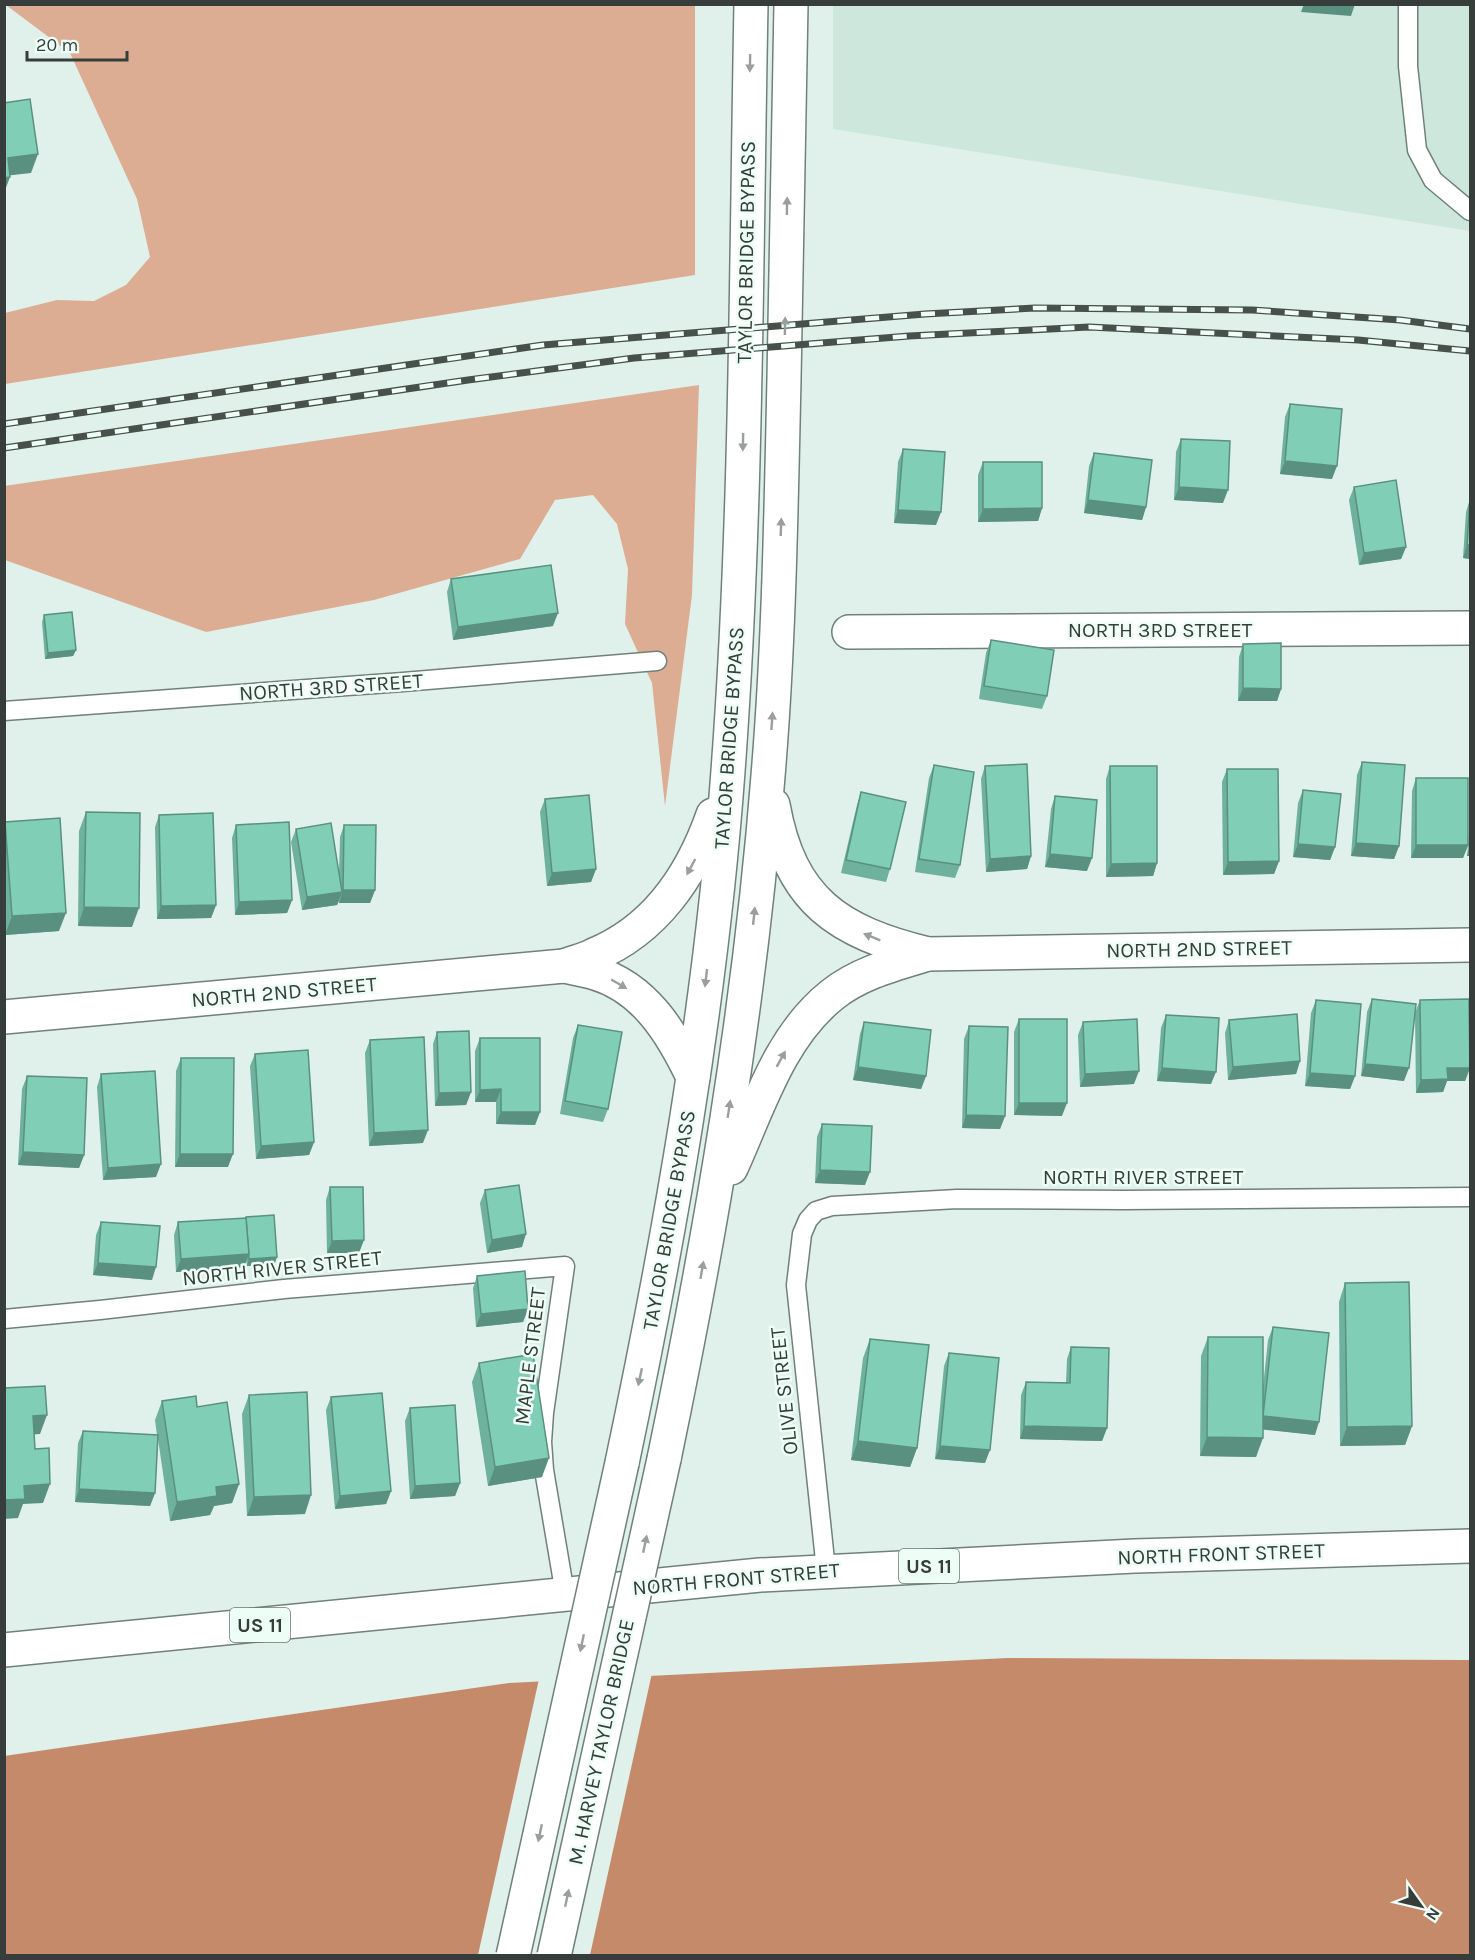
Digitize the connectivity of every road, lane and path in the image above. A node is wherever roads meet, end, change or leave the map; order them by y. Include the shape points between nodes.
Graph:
1 (751, 4) edge
2 (791, 4) edge
3 (1408, 4) edge
4 (1470, 211) edge
5 (1470, 628) edge
6 (849, 632) dead end
7 (657, 661) dead end
8 (4, 711) edge
9 (728, 774) junction
10 (768, 777) junction
11 (1470, 945) edge
12 (928, 954) junction
13 (564, 966) junction
14 (4, 1017) edge
15 (693, 1077) junction
16 (1470, 1197) edge
17 (713, 1208) junction
18 (816, 1211) joint
19 (565, 1266) joint
20 (4, 1319) edge
21 (663, 1459) joint
22 (622, 1463) joint
23 (1470, 1546) edge
24 (826, 1570) junction
25 (564, 1594) junction
26 (4, 1650) edge
27 (513, 1956) edge
28 (554, 1956) edge

1 -> 9 main road, TAYLOR BRIDGE BYPASS via 741,525
10 -> 2 main road, TAYLOR BRIDGE BYPASS via 781,526
3 - 4 lane via 1408,66 1416,150 1433,180
5 - 6 main road, NORTH 3RD STREET
7 - 8 lane, NORTH 3RD STREET
9 -> 13 main road via 704,843 668,900 645,924 621,940
9 -> 15 main road, TAYLOR BRIDGE BYPASS
12 -> 10 main road via 869,937 840,921 815,900 786,857
17 -> 10 main road, TAYLOR BRIDGE BYPASS via 753,932
11 - 12 main road, NORTH 2ND STREET
17 -> 12 main road via 774,1071 810,1016 832,994 860,978
13 - 14 main road, NORTH 2ND STREET
13 -> 15 main road via 596,973 642,1000 663,1022
15 -> 22 main road, TAYLOR BRIDGE BYPASS via 674,1201
16 - 18 lane, NORTH RIVER STREET via 957,1199 832,1206
21 -> 17 main road, TAYLOR BRIDGE BYPASS
18 - 24 lane, OLIVE STREET via 802,1234 796,1285
19 - 20 lane, NORTH RIVER STREET via 284,1289
19 - 25 lane, MAPLE STREET via 542,1442
28 -> 21 main road, M. HARVEY TAYLOR BRIDGE, bridge
22 -> 27 main road, M. HARVEY TAYLOR BRIDGE, bridge
23 - 24 main road, NORTH FRONT STREET / US 11
24 - 25 main road, NORTH FRONT STREET / US 11
25 - 26 main road, NORTH FRONT STREET / US 11

